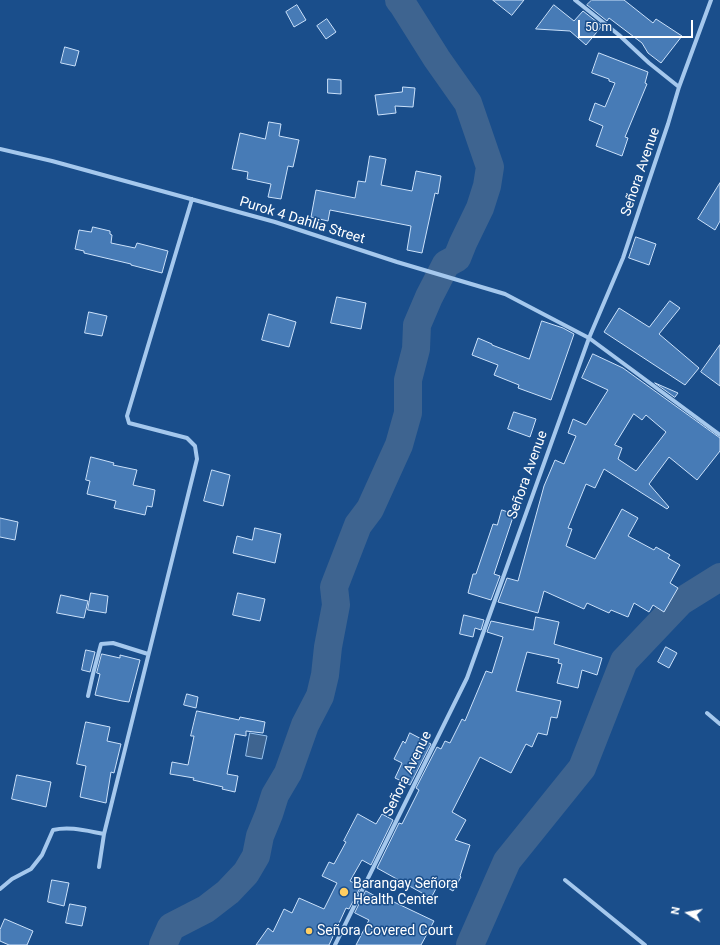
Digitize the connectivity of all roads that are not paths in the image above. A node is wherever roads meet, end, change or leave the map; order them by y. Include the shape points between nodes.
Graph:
1 (575, 0) edge
2 (711, 0) edge
3 (679, 86) junction
4 (0, 149) edge
5 (192, 199) junction
6 (589, 338) junction
7 (720, 435) edge
8 (148, 654) junction
9 (88, 696) dead end
10 (707, 713) dead end
11 (720, 724) edge
12 (104, 834) junction
13 (99, 867) dead end
14 (566, 880) dead end
15 (0, 889) edge
16 (336, 945) edge
17 (645, 945) edge

1 - 3 street
2 - 3 street, Señora Avenue
3 - 6 street, Señora Avenue via 623,258
4 - 5 street, Purok 4 Dahlia Street
5 - 6 street, Purok 4 Dahlia Street via 275,222 505,294
5 - 8 street via 127,416 129,423 187,438 194,446 197,459
6 - 7 street, Purok 4 Dahlia Street
6 - 16 street, Señora Avenue via 467,678
8 - 9 street via 113,643 101,644
8 - 12 street
10 - 11 street
12 - 13 street
12 - 15 street via 71,828 53,830 42,855 31,869
14 - 17 street

